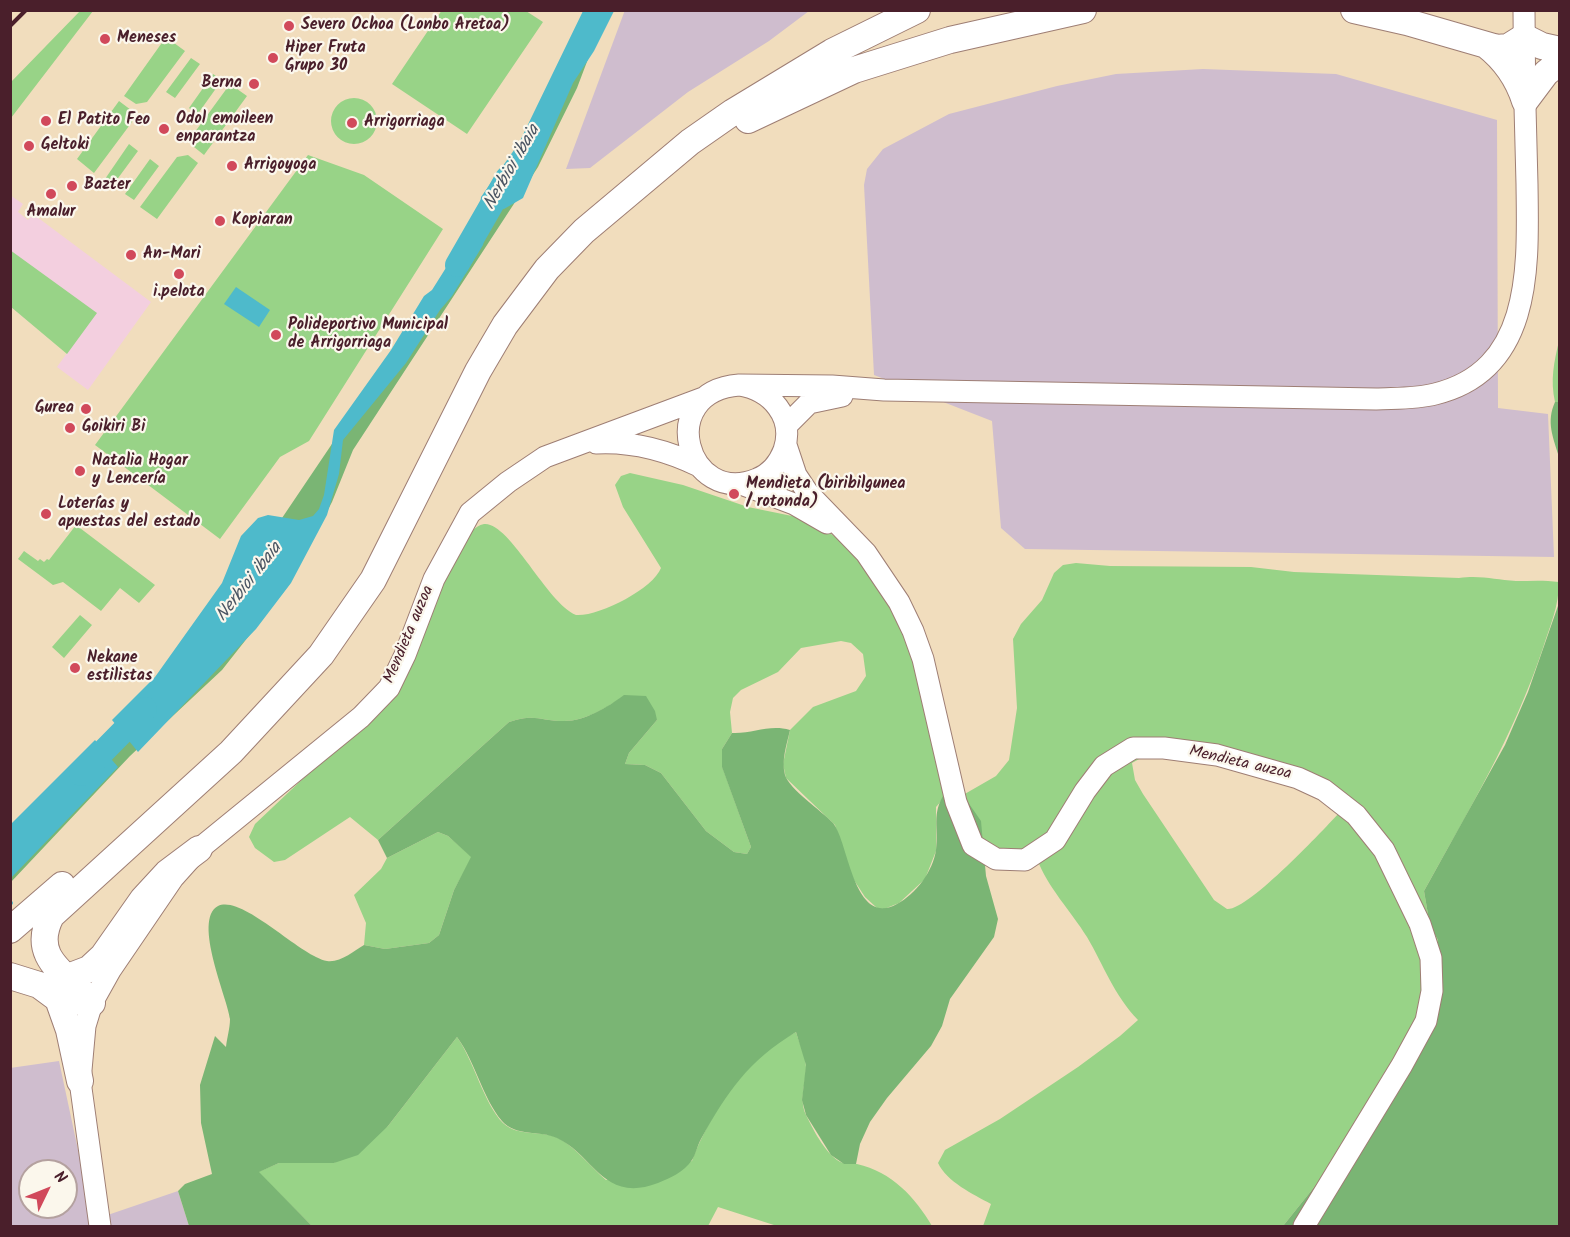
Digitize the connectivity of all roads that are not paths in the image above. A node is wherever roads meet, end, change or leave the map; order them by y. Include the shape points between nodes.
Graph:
1 (917, 10) edge
2 (1083, 10) edge
3 (1354, 10) edge
4 (1524, 10) edge
5 (1524, 37) junction
6 (1486, 45) junction
7 (1560, 50) edge
8 (1560, 62) edge
9 (1525, 101) junction
10 (634, 187) junction
11 (739, 385) junction
12 (884, 390) junction
13 (703, 398) junction
14 (786, 436) junction
15 (583, 444) junction
16 (699, 466) junction
17 (741, 484) junction
18 (866, 553) junction
19 (296, 683) junction
20 (199, 849) junction
21 (10, 930) edge
22 (10, 976) edge
23 (63, 988) junction
24 (92, 1003) junction
25 (80, 1081) junction
26 (100, 1227) edge
27 (1304, 1227) edge

1 - 10 main road via 832,52 733,112
2 - 10 main road via 950,40 854,70 742,123
3 - 6 main road
4 - 5 street
5 - 6 main road via 1508,47
5 - 7 main road
5 - 9 street
6 - 9 main road via 1506,64
8 - 9 main road via 1546,73
9 - 12 street via 1527,222 1523,299 1513,329 1498,353 1471,378 1452,388 1419,397 1376,399
10 - 19 main road via 547,269 505,325 450,423 373,580 341,628
11 - 12 street
11 - 13 street via 720,388
11 - 14 street via 751,386 770,397 777,406
12 - 14 street via 809,403
13 - 15 street
13 - 16 street via 687,431 692,455
14 - 17 street via 777,464 770,472
14 - 18 street, Mendieta auzoa via 796,475 808,493
15 - 16 street via 643,446
15 - 20 street, Mendieta auzoa via 545,457 470,513 434,579 389,688 361,717
16 - 17 street via 718,480
17 - 18 street via 820,518
18 - 27 street, Mendieta auzoa via 913,631 956,802 973,845 996,859 1025,860 1055,840 1104,766 1133,748 1217,755 1298,778 1324,790 1356,815 1383,850 1420,924 1431,958 1432,991 1426,1021
19 - 21 main road
19 - 23 main road via 212,771 51,916 43,931 43,947
20 - 23 main road via 167,873 143,899 103,956
20 - 24 street, Mendieta auzoa via 136,930
22 - 23 main road
23 - 24 main road
23 - 25 main road
24 - 25 street, Mendieta auzoa
25 - 26 street, Mendieta auzoa

